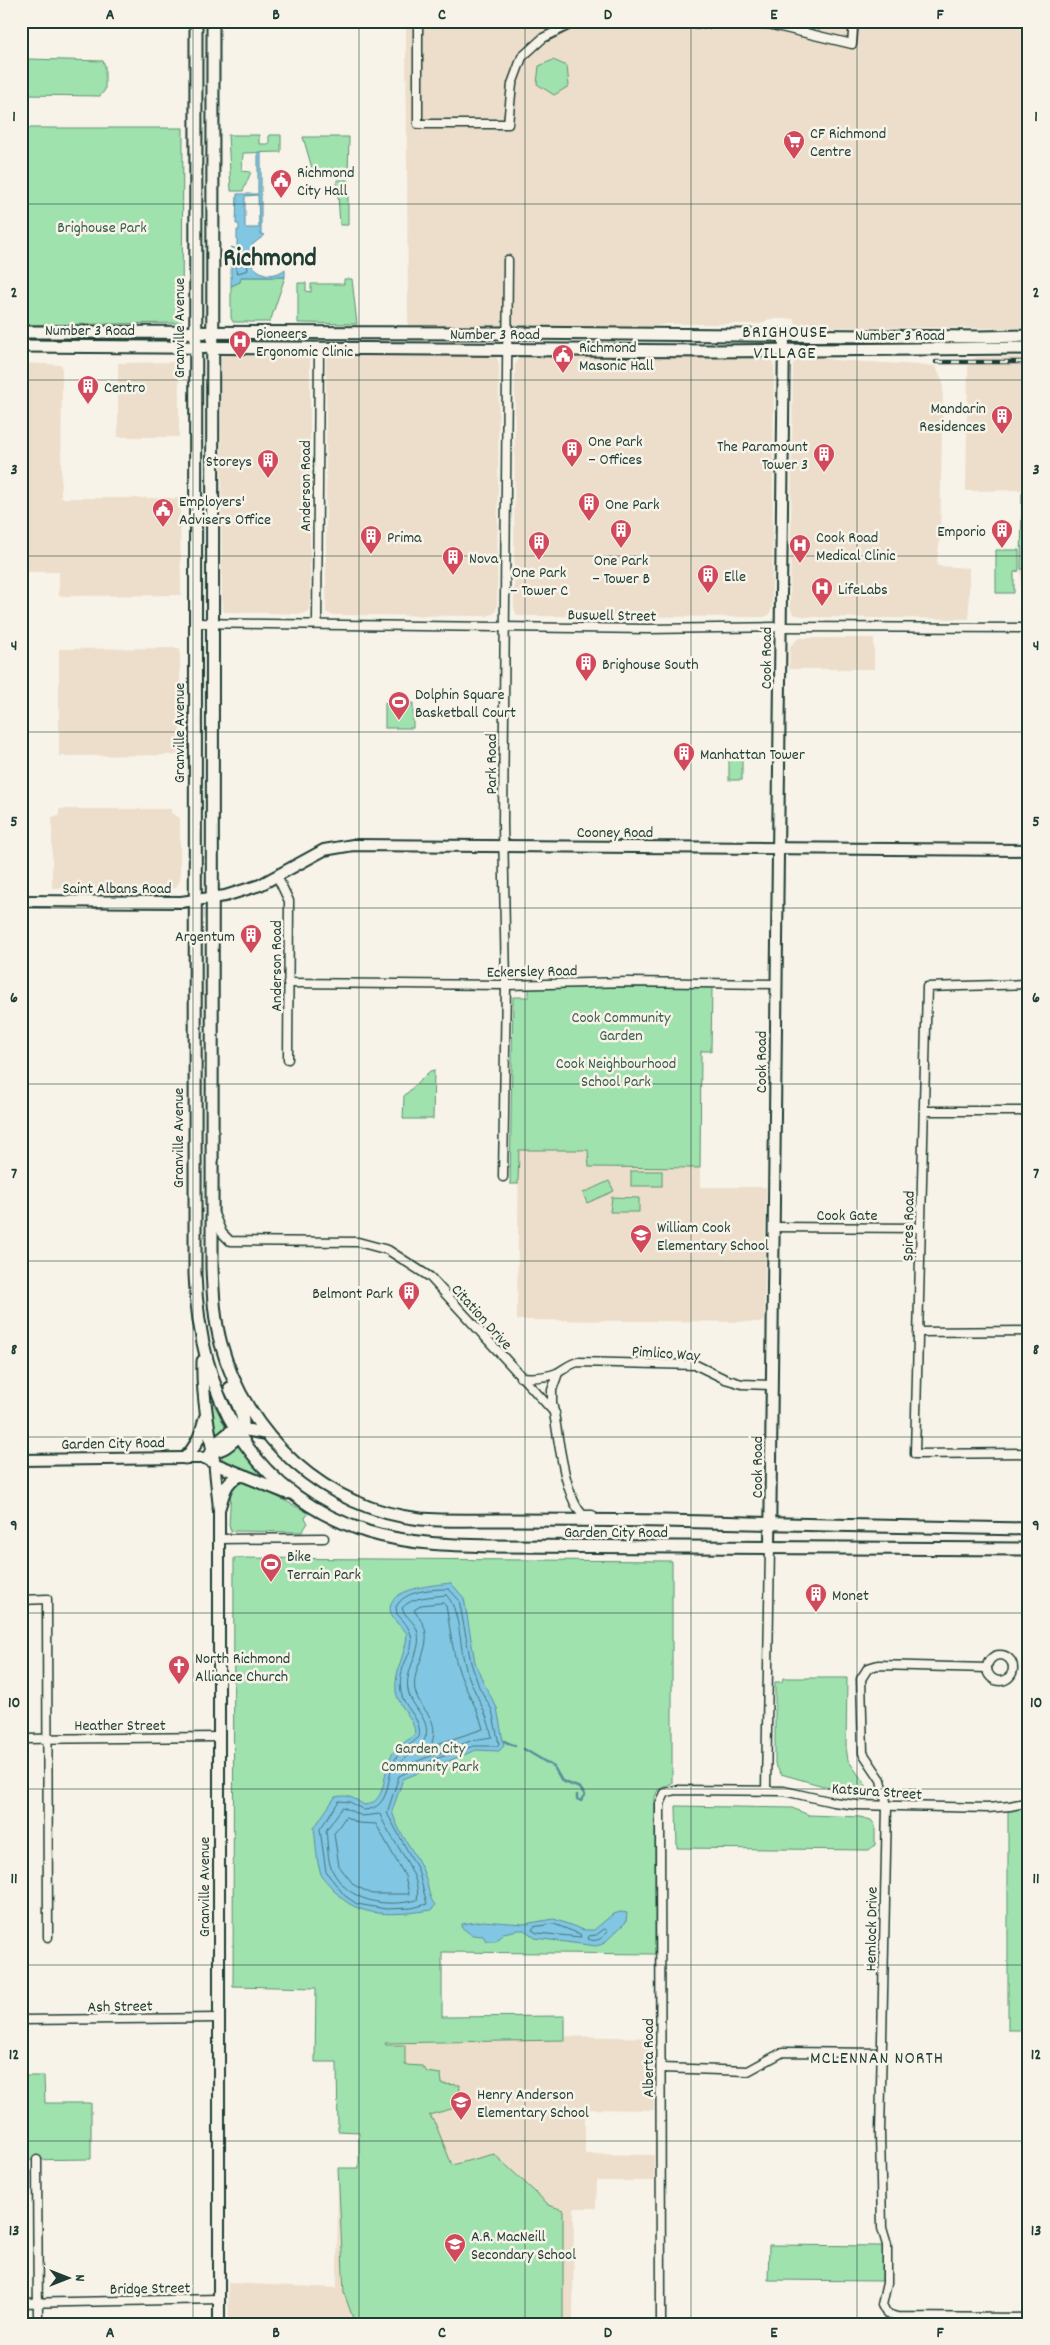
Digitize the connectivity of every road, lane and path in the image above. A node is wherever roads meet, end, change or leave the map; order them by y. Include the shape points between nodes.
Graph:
1 (196, 21) edge
2 (213, 21) edge
3 (418, 21) edge
4 (854, 21) edge
5 (508, 260) dead end
6 (21, 332) edge
7 (194, 332) junction
8 (212, 332) junction
9 (508, 333) junction
10 (784, 335) junction
11 (1029, 336) edge
12 (21, 346) edge
13 (194, 346) junction
14 (212, 346) junction
15 (319, 348) junction
16 (1029, 348) edge
17 (509, 349) junction
18 (784, 351) junction
19 (194, 623) junction
20 (212, 623) junction
21 (317, 624) junction
22 (505, 626) junction
23 (780, 627) junction
24 (1029, 628) edge
25 (504, 845) junction
26 (778, 850) junction
27 (1029, 850) edge
28 (277, 876) junction
29 (212, 898) junction
30 (194, 901) junction
31 (21, 902) edge
32 (288, 983) junction
33 (776, 984) junction
34 (1029, 984) edge
35 (506, 985) junction
36 (288, 1059) dead end
37 (925, 1110) junction
38 (1029, 1110) edge
39 (503, 1177) dead end
40 (212, 1207) junction
41 (774, 1227) junction
42 (920, 1228) junction
43 (1029, 1331) edge
44 (919, 1332) junction
45 (220, 1342) junction
46 (204, 1354) junction
47 (558, 1372) junction
48 (520, 1377) junction
49 (771, 1385) junction
50 (555, 1413) junction
51 (206, 1414) junction
52 (239, 1431) junction
53 (264, 1432) junction
54 (1029, 1453) edge
55 (209, 1455) junction
56 (185, 1458) junction
57 (21, 1460) edge
58 (215, 1464) junction
59 (243, 1475) junction
60 (302, 1500) junction
61 (219, 1508) junction
62 (666, 1522) junction
63 (770, 1525) junction
64 (1029, 1529) edge
65 (324, 1538) dead end
66 (219, 1539) junction
67 (770, 1547) junction
68 (1029, 1549) edge
69 (21, 1600) edge
70 (987, 1668) dead end
71 (219, 1737) junction
72 (48, 1738) junction
73 (21, 1739) edge
74 (766, 1790) junction
75 (665, 1793) joint
76 (1029, 1802) edge
77 (887, 1806) junction
78 (48, 1936) dead end
79 (220, 2018) junction
80 (21, 2020) edge
81 (882, 2053) junction
82 (661, 2068) junction
83 (37, 2160) dead end
84 (219, 2299) junction
85 (21, 2303) edge
86 (38, 2303) junction
87 (1029, 2318) edge
88 (38, 2324) edge
89 (219, 2324) edge
90 (661, 2324) edge

1 - 7 main road, Granville Avenue
2 - 8 main road, Granville Avenue
3 - 4 street via 418,124 508,124 512,84 522,57 543,38 575,22 768,24 852,44
5 - 9 street, Park Road
6 - 7 main road, Number 3 Road
7 - 8 main road, Number 3 Road
7 - 13 main road, Granville Avenue
8 - 9 main road, Number 3 Road
8 - 14 main road, Granville Avenue
9 - 10 main road, Number 3 Road
9 - 17 street, Park Road
10 - 11 main road, Number 3 Road
10 - 18 street, Cook Road
12 - 13 main road, Number 3 Road
13 - 14 main road, Number 3 Road
13 - 19 main road, Granville Avenue
14 - 15 main road, Number 3 Road
14 - 20 main road, Granville Avenue
15 - 17 main road, Number 3 Road
15 - 21 street, Anderson Road
16 - 18 main road, Number 3 Road
17 - 18 main road, Number 3 Road
17 - 22 street, Park Road
18 - 23 street, Cook Road
19 - 20 street, Buswell Street
19 - 30 main road, Granville Avenue
20 - 21 street, Buswell Street
20 - 29 main road, Granville Avenue
21 - 22 street, Buswell Street
22 - 23 street, Buswell Street
22 - 25 street, Park Road
23 - 24 street, Buswell Street
23 - 26 street, Cook Road
25 - 26 street, Cooney Road
25 - 28 street, Cooney Road via 341,846 324,850
25 - 35 street, Park Road
26 - 27 street, Cooney Road
26 - 33 street, Cook Road
28 - 29 street, Cooney Road via 241,892
28 - 32 street, Anderson Road via 289,901
29 - 30 street, Saint Albans Road
29 - 40 main road, Granville Avenue
30 - 31 street, Saint Albans Road
30 - 46 main road, Granville Avenue via 195,1274 196,1307
32 - 35 street, Eckersley Road
32 - 36 street, Anderson Road
33 - 35 street, Eckersley Road via 628,982
33 - 41 street, Cook Road
34 - 37 street, Spires Road via 927,987
35 - 39 street, Park Road
37 - 38 street
37 - 42 street, Spires Road
40 - 45 main road, Granville Avenue via 212,1275
40 - 48 street, Citation Drive via 222,1233 230,1241 358,1242 397,1255 430,1277
41 - 42 street, Cook Gate
41 - 49 street, Cook Road
42 - 44 street, Spires Road
43 - 44 street
44 - 54 street, Spires Road via 915,1454
45 - 52 main road via 218,1358 243,1414
45 - 53 main road, Granville Avenue via 238,1390
46 - 51 main road via 202,1377
46 - 52 main road, Granville Avenue via 220,1399
47 - 48 street, Pimlico Way via 537,1378
47 - 49 street, Pimlico Way via 578,1362 696,1365 737,1383
47 - 50 street via 552,1390
48 - 50 street, Citation Drive
49 - 63 street, Cook Road
50 - 62 street via 570,1492 577,1510 583,1515 654,1516
51 - 55 main road
51 - 56 main road via 200,1438
52 - 53 main road
52 - 55 main road via 219,1441
52 - 60 main road, Garden City Road via 264,1467
53 - 62 main road, Garden City Road via 309,1476 358,1502 400,1515 450,1520
55 - 56 street, Garden City Road
55 - 58 street, Granville Avenue
56 - 57 street, Garden City Road
58 - 59 main road
58 - 61 street, Granville Avenue
59 - 60 main road
59 - 61 main road via 226,1485
60 - 67 main road, Garden City Road via 367,1531 424,1543
61 - 66 street, Granville Avenue
62 - 63 main road, Garden City Road
63 - 64 main road, Garden City Road
63 - 67 street, Cook Road
65 - 66 street
66 - 71 street, Granville Avenue
67 - 68 main road, Garden City Road
67 - 74 street, Cook Road
69 - 72 street via 47,1599
70 - 77 street, Hemlock Drive via 878,1665 868,1668 861,1679 863,1753 880,1780
71 - 72 street, Heather Street
71 - 79 street, Granville Avenue
72 - 73 street, Heather Street
72 - 78 street
74 - 75 street, Katsura Street via 674,1790
74 - 77 street, Katsura Street via 797,1793 833,1802
75 - 82 street, Alberta Road via 660,1804
76 - 77 street, Katsura Street via 988,1808
77 - 81 street, Hemlock Drive
79 - 80 street, Ash Street
79 - 84 street, Granville Avenue
81 - 82 street via 783,2052 748,2070
81 - 87 street, Hemlock Drive via 882,2219 887,2246 887,2283 882,2305 888,2314 897,2317
82 - 90 street, Alberta Road
83 - 86 street
84 - 86 street, Bridge Street
84 - 89 street, Granville Avenue
85 - 86 street, Bridge Street
86 - 88 street

